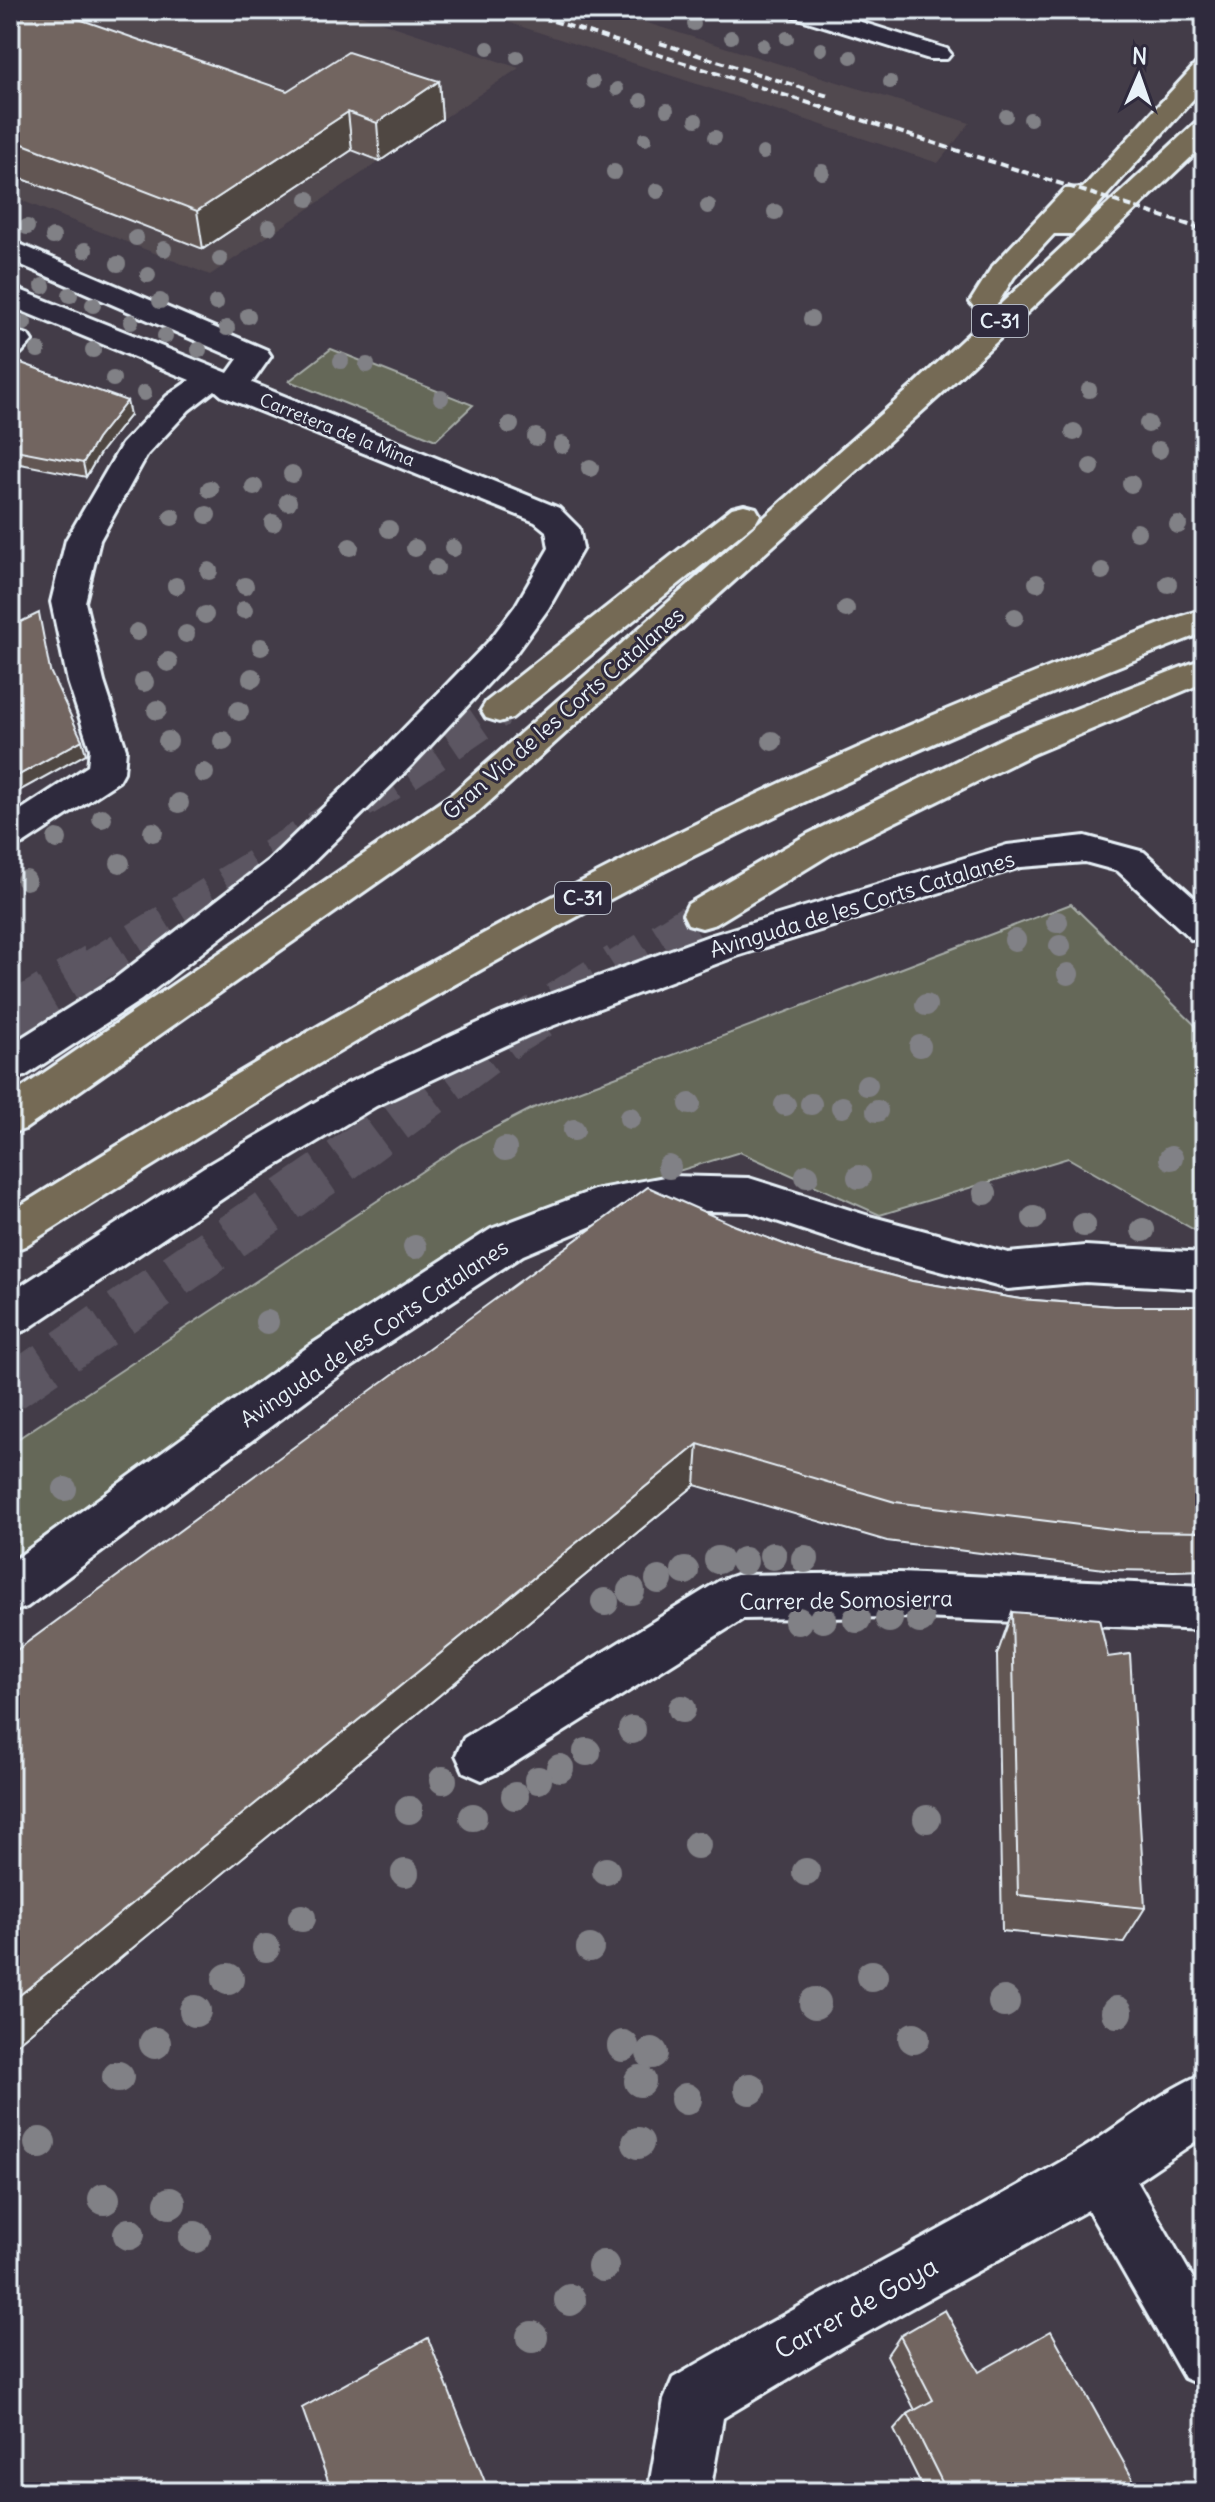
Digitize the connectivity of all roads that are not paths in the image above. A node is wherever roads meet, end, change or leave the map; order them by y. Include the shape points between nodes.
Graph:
1 (797, 10) edge
2 (1205, 40) edge
3 (938, 54) dead end
4 (1205, 70) edge
5 (1205, 129) edge
6 (10, 249) edge
7 (10, 295) edge
8 (985, 302) junction
9 (10, 338) edge
10 (943, 340) junction
11 (10, 347) edge
12 (222, 384) junction
13 (927, 390) junction
14 (1205, 620) edge
15 (1205, 669) edge
16 (499, 710) tunnel mouth
17 (10, 835) edge
18 (702, 914) tunnel mouth
19 (1205, 929) edge
20 (10, 1065) edge
21 (10, 1118) edge
22 (10, 1234) edge
23 (1205, 1271) edge
24 (10, 1317) edge
25 (10, 1591) edge
26 (1203, 1619) edge
27 (482, 1755) dead end
28 (1205, 2101) edge
29 (1099, 2172) junction
30 (1205, 2357) edge
31 (679, 2492) edge

1 - 3 street
2 - 8 highway via 1112,155 1002,273
4 - 8 highway via 1053,239
5 - 13 highway, Gran Via de les Corts Catalanes / C-31
6 - 12 street, Carretera de la Mina via 256,356
7 - 12 street
8 - 10 highway
9 - 11 street via 17,341
10 - 13 highway
10 - 16 highway via 717,539
12 - 17 street via 178,403 133,451 83,540 68,602 108,749 106,772
12 - 20 street, Carretera de la Mina via 547,515 562,528 566,548 501,649 283,869 127,990
13 - 21 highway, Gran Via de les Corts Catalanes / C-31 via 465,803
14 - 22 highway, C-31 via 932,729 540,920 352,1023
15 - 18 highway via 1020,745 821,843
19 - 24 street, Avinguda de les Corts Catalanes via 1131,861 1085,849 1020,854 723,946 514,1024 361,1095 219,1179
23 - 25 street, Avinguda de les Corts Catalanes via 1085,1264 1008,1271 749,1195 670,1193 594,1207 507,1242 328,1358
26 - 27 street, Carrer de Somosierra via 899,1595 736,1597
28 - 29 street
29 - 30 street
29 - 31 street, Carrer de Goya via 695,2400

